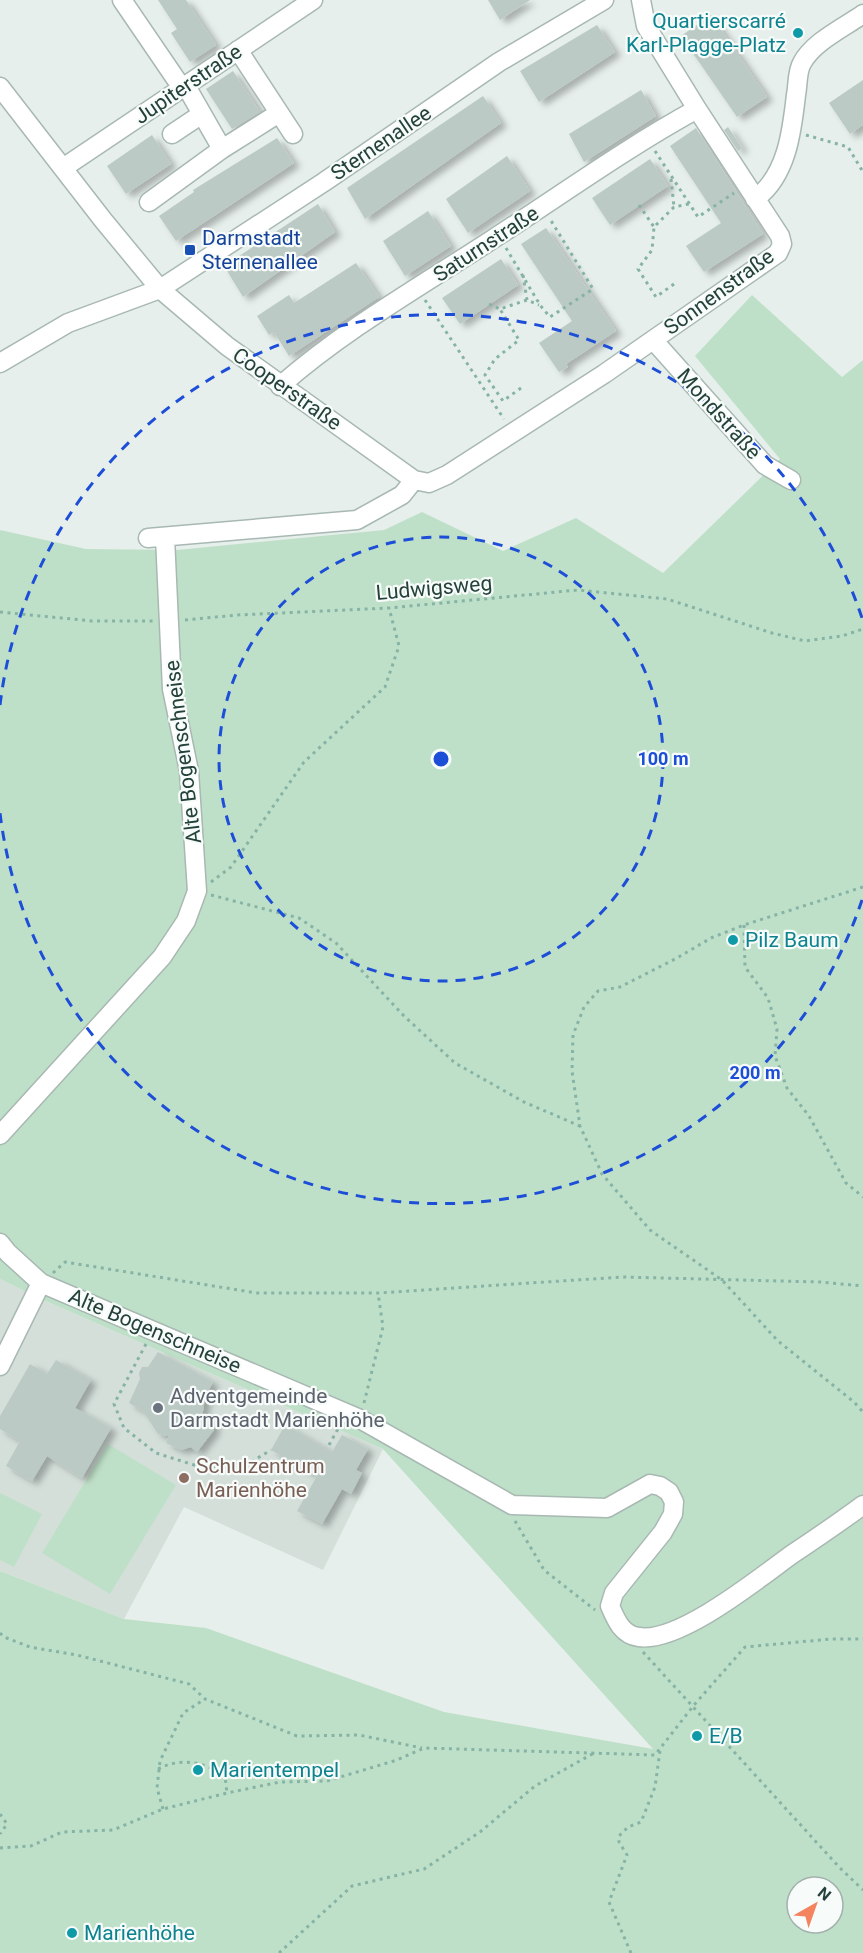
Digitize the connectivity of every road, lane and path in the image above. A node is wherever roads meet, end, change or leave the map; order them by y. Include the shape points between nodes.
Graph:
1 (122, 0) edge
2 (313, 0) edge
3 (604, 0) edge
4 (640, 0) edge
5 (863, 14) edge
6 (238, 50) junction
7 (0, 87) edge
8 (184, 87) junction
9 (696, 109) junction
10 (279, 113) junction
11 (202, 114) junction
12 (792, 131) junction
13 (172, 134) dead end
14 (293, 134) dead end
15 (646, 137) junction
16 (222, 149) junction
17 (63, 168) junction
18 (863, 172) edge
19 (671, 176) junction
20 (751, 192) junction
21 (149, 202) dead end
22 (689, 204) junction
23 (639, 205) dead end
24 (543, 207) junction
25 (674, 207) junction
26 (654, 227) junction
27 (505, 247) dead end
28 (522, 273) junction
29 (674, 284) dead end
30 (417, 288) junction
31 (160, 289) junction
32 (526, 300) junction
33 (489, 304) dead end
34 (540, 305) junction
35 (500, 309) junction
36 (654, 340) junction
37 (0, 363) edge
38 (280, 386) junction
39 (521, 388) dead end
40 (514, 434) junction
41 (414, 480) junction
42 (791, 480) dead end
43 (389, 608) junction
44 (0, 612) edge
45 (170, 621) junction
46 (863, 629) edge
47 (863, 887) edge
48 (197, 891) junction
49 (744, 925) junction
50 (580, 1126) junction
51 (0, 1135) edge
52 (863, 1197) edge
53 (0, 1243) edge
54 (722, 1280) junction
55 (41, 1283) junction
56 (863, 1286) edge
57 (378, 1293) junction
58 (154, 1330) junction
59 (0, 1366) edge
60 (863, 1412) edge
61 (360, 1419) junction
62 (271, 1450) dead end
63 (512, 1505) junction
64 (863, 1505) edge
65 (621, 1626) junction
66 (0, 1633) edge
67 (863, 1639) edge
68 (205, 1699) junction
69 (694, 1705) junction
70 (424, 1748) junction
71 (660, 1749) junction
72 (596, 1752) junction
73 (158, 1769) junction
74 (227, 1793) junction
75 (163, 1809) junction
76 (0, 1814) edge
77 (0, 1834) edge
78 (0, 1848) edge
79 (863, 1890) edge
80 (279, 1953) edge
81 (631, 1953) edge

1 - 8 street
2 - 6 street, Jupiterstraße
3 - 31 street, Sternenallee via 500,62
4 - 9 street, Sonnenstraße via 646,26
5 - 12 street via 808,53 800,65
6 - 8 street, Jupiterstraße
6 - 10 street
7 - 17 street, Cooperstraße
8 - 11 street
8 - 17 street, Jupiterstraße
9 - 15 street, Saturnstraße
9 - 20 street, Sonnenstraße
10 - 14 street
10 - 16 street
11 - 13 street
11 - 16 street
12 - 18 path via 848,147
12 - 20 street via 767,190
15 - 19 path
15 - 24 street, Saturnstraße
16 - 21 street
17 - 31 street, Cooperstraße
19 - 22 path
19 - 25 path
20 - 22 path via 698,217
20 - 36 street, Sonnenstraße via 780,236 778,253
22 - 25 path
23 - 26 path
24 - 30 street, Saturnstraße
24 - 34 path via 593,289 550,317
25 - 26 path
26 - 29 path via 652,250 638,269 656,297
27 - 28 path
28 - 32 path
28 - 34 path
30 - 38 street, Saturnstraße via 309,360
30 - 40 path
31 - 37 street, Sternenallee via 68,323
31 - 38 street, Cooperstraße
32 - 34 path
32 - 35 path
33 - 35 path
35 - 39 path via 519,340 495,359 485,375 503,401
36 - 40 street, Sonnenstraße
36 - 42 street, Mondstraße via 765,465
38 - 41 street, Cooperstraße
40 - 41 street, Sonnenstraße via 447,475 429,483
41 - 45 street via 402,495 357,520 157,537
43 - 45 path, Ludwigsweg
43 - 46 path, Ludwigsweg via 578,590 667,599 805,641
43 - 48 path via 399,646 385,687 304,762 231,867
44 - 45 path, Ludwigsweg via 92,621
45 - 48 street, Alte Bogenschneise via 172,688 189,771
47 - 49 path
48 - 50 path via 299,918 336,943 404,1016 455,1063 524,1102
48 - 51 street, Alte Bogenschneise via 186,921 162,957
49 - 50 path via 711,938 620,987 598,991 584,1007 573,1035 572,1071
49 - 52 path via 745,967 768,998 777,1029 775,1056 787,1088 809,1116 846,1183
50 - 54 path via 602,1174 650,1230
53 - 55 street, Alte Bogenschneise
54 - 56 path
54 - 57 path via 622,1277
54 - 60 path via 778,1341
55 - 57 path via 65,1262 257,1293
55 - 58 street, Alte Bogenschneise
55 - 59 street
57 - 61 path via 383,1327
58 - 61 street, Alte Bogenschneise
58 - 62 path via 114,1404 124,1428 156,1453 194,1465 220,1467 251,1462
61 - 63 street, Alte Bogenschneise
63 - 65 path via 516,1523 544,1570 602,1616
63 - 65 street, Alte Bogenschneise via 607,1509 650,1484 669,1492 674,1502 673,1514 614,1593 610,1606
64 - 65 street via 710,1613 669,1633 640,1638
65 - 69 path
66 - 68 path via 30,1647 189,1684
67 - 69 path via 746,1647
68 - 70 path via 297,1736 359,1735
68 - 73 path via 183,1713
69 - 71 path
69 - 79 path
70 - 72 path
70 - 74 path via 327,1781 279,1782
71 - 72 path via 655,1755
71 - 81 path via 655,1787 641,1822 619,1836 627,1856 609,1902
72 - 80 path via 534,1786 480,1832 424,1869 352,1886
73 - 74 path via 167,1764 212,1766 225,1776
73 - 75 path via 157,1788
74 - 75 path
75 - 78 path via 113,1830 62,1832 31,1845
76 - 77 path via 7,1824

